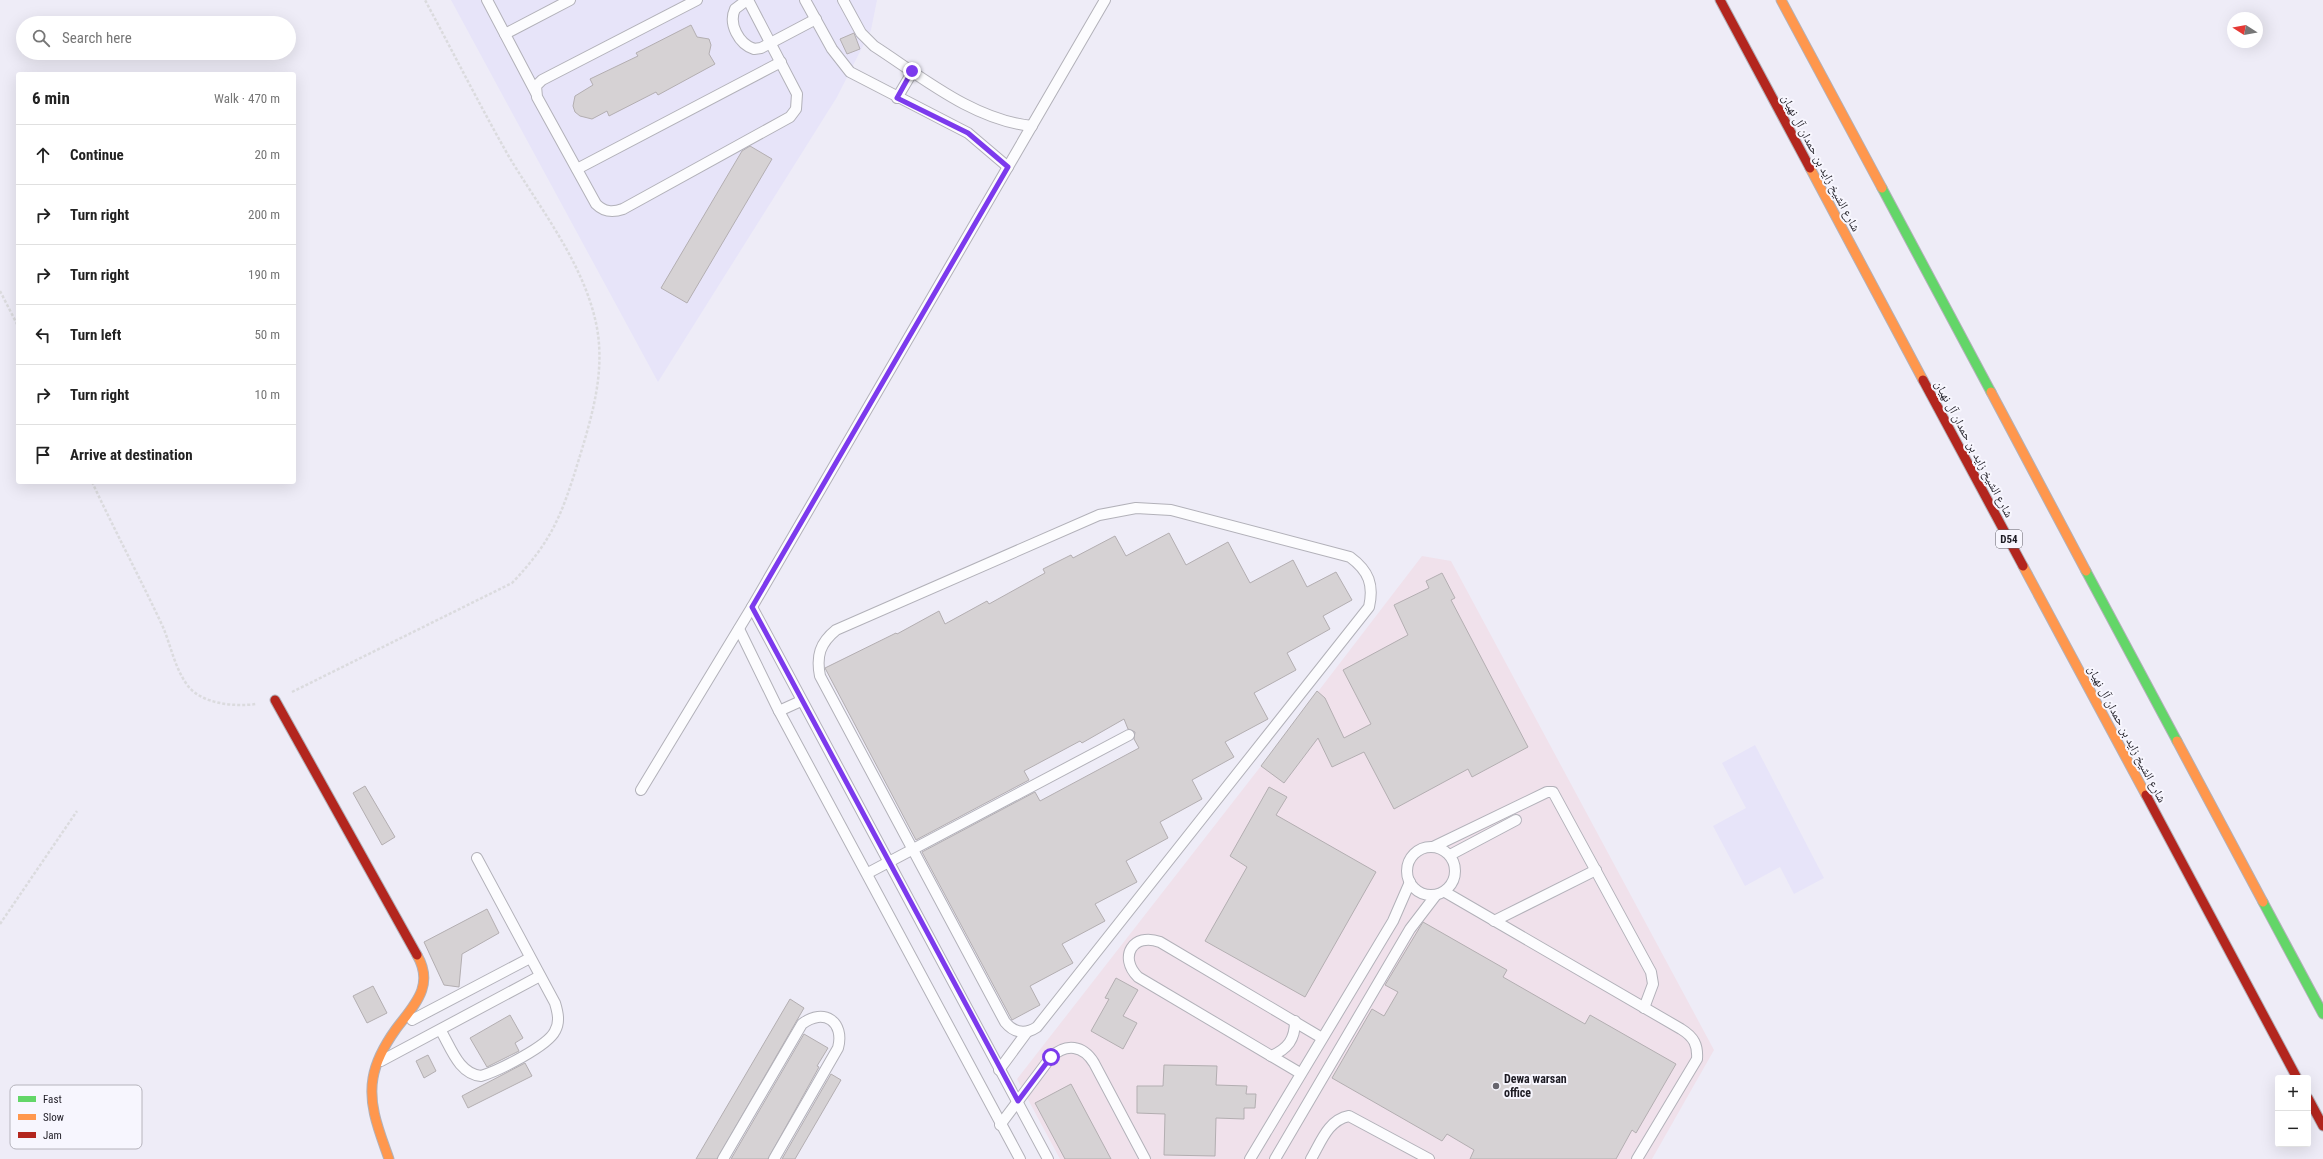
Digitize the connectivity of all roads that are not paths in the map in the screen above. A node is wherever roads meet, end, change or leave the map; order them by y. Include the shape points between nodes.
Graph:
1 (487, 0) edge
2 (570, 0) edge
3 (697, 0) edge
4 (747, 0) edge
5 (805, 0) edge
6 (843, 0) edge
7 (1105, 0) edge
8 (1720, 0) edge
9 (1781, 0) edge
10 (816, 19) junction
11 (505, 34) junction
12 (771, 43) junction
13 (781, 62) junction
14 (912, 71) junction
15 (536, 93) junction
16 (897, 98) junction
17 (1032, 126) junction
18 (1008, 167) junction
19 (577, 169) junction
20 (752, 607) junction
21 (739, 629) junction
22 (275, 700) road end
23 (801, 701) junction
24 (780, 711) junction
25 (1129, 735) dead end
26 (642, 790) dead end
27 (1516, 820) dead end
28 (1433, 847) junction
29 (912, 849) junction
30 (1450, 856) junction
31 (477, 858) dead end
32 (889, 862) junction
33 (1596, 870) junction
34 (868, 873) junction
35 (1410, 882) junction
36 (1440, 893) junction
37 (1494, 921) junction
38 (530, 958) junction
39 (540, 976) junction
40 (1644, 1008) junction
41 (2323, 1014) edge
42 (1295, 1021) junction
43 (398, 1027) junction
44 (441, 1031) junction
45 (1027, 1032) junction
46 (1322, 1038) junction
47 (1271, 1056) junction
48 (377, 1063) junction
49 (999, 1070) junction
50 (1300, 1073) junction
51 (2295, 1075) edge
52 (1018, 1101) junction
53 (2311, 1104) edge
54 (1000, 1125) junction
55 (2323, 1126) edge
56 (389, 1159) edge
57 (723, 1159) edge
58 (774, 1159) edge
59 (1020, 1159) edge
60 (1048, 1159) edge
61 (1145, 1159) edge
62 (1250, 1159) edge
63 (1275, 1159) edge
64 (1310, 1159) edge
65 (1429, 1159) edge
66 (1637, 1159) edge

1 - 11 lane
2 - 11 lane
3 - 15 lane via 542,80 536,86
4 - 12 lane
4 - 12 lane via 738,5 733,13 735,30 748,46 754,49
5 - 10 lane
6 - 14 lane via 866,39
7 - 17 lane
8 - 51 main road, شارع الشيخ زايد بن حمدان آل نهيان / D54
9 - 41 main road
10 - 12 lane
10 - 16 lane via 832,49 850,72
11 - 15 lane
12 - 13 lane
13 - 19 lane
13 - 19 lane via 797,94 798,104 794,113 623,209 610,212 600,207
14 - 16 lane
14 - 17 lane via 985,113 1017,124
15 - 19 lane
16 - 18 lane via 968,133
17 - 18 lane
18 - 20 lane
20 - 21 lane
20 - 23 lane
21 - 24 lane
21 - 26 lane
22 - 43 main road via 422,964 421,994 414,1008
23 - 24 lane
23 - 32 lane
24 - 34 lane
25 - 29 lane
27 - 30 lane
28 - 30 lane
28 - 33 lane via 1550,791 1556,795
28 - 35 lane via 1419,850 1410,861
29 - 32 lane
29 - 45 lane via 1005,1022 1011,1029
29 - 45 lane via 820,676 819,650 826,638 836,630 1099,515 1118,510 1171,510 1350,557 1362,566 1370,578 1372,593 1369,607 1361,619 1037,1027
30 - 36 lane via 1454,862 1454,879
31 - 38 lane
32 - 34 lane
32 - 49 lane
33 - 37 lane
33 - 40 lane via 1651,972 1653,984
34 - 54 lane
35 - 36 lane via 1421,893
35 - 46 lane via 1393,921
36 - 37 lane
36 - 63 lane via 1410,929
37 - 40 lane
38 - 39 lane
38 - 43 lane
39 - 44 lane
39 - 44 lane via 558,1012 556,1031 542,1044 489,1073 481,1076 472,1075 465,1071
40 - 66 lane via 1690,1034 1695,1041 1697,1060
42 - 46 lane
42 - 47 lane via 1292,1040 1287,1047
42 - 47 lane via 1160,942 1152,939 1142,940 1134,945 1129,953 1128,962 1131,971 1138,977
43 - 48 main road
44 - 48 lane
45 - 49 lane
46 - 50 lane
47 - 50 lane
48 - 56 main road via 372,1084 372,1106
49 - 52 lane
50 - 62 lane
52 - 54 lane
52 - 60 lane
52 - 61 lane via 1059,1050 1079,1048 1088,1054 1094,1063
53 - 55 main road
54 - 59 lane
57 - 58 lane via 802,1024 811,1018 821,1016 831,1019 838,1027 841,1038 838,1048
64 - 65 lane via 1331,1125 1339,1118 1349,1116

